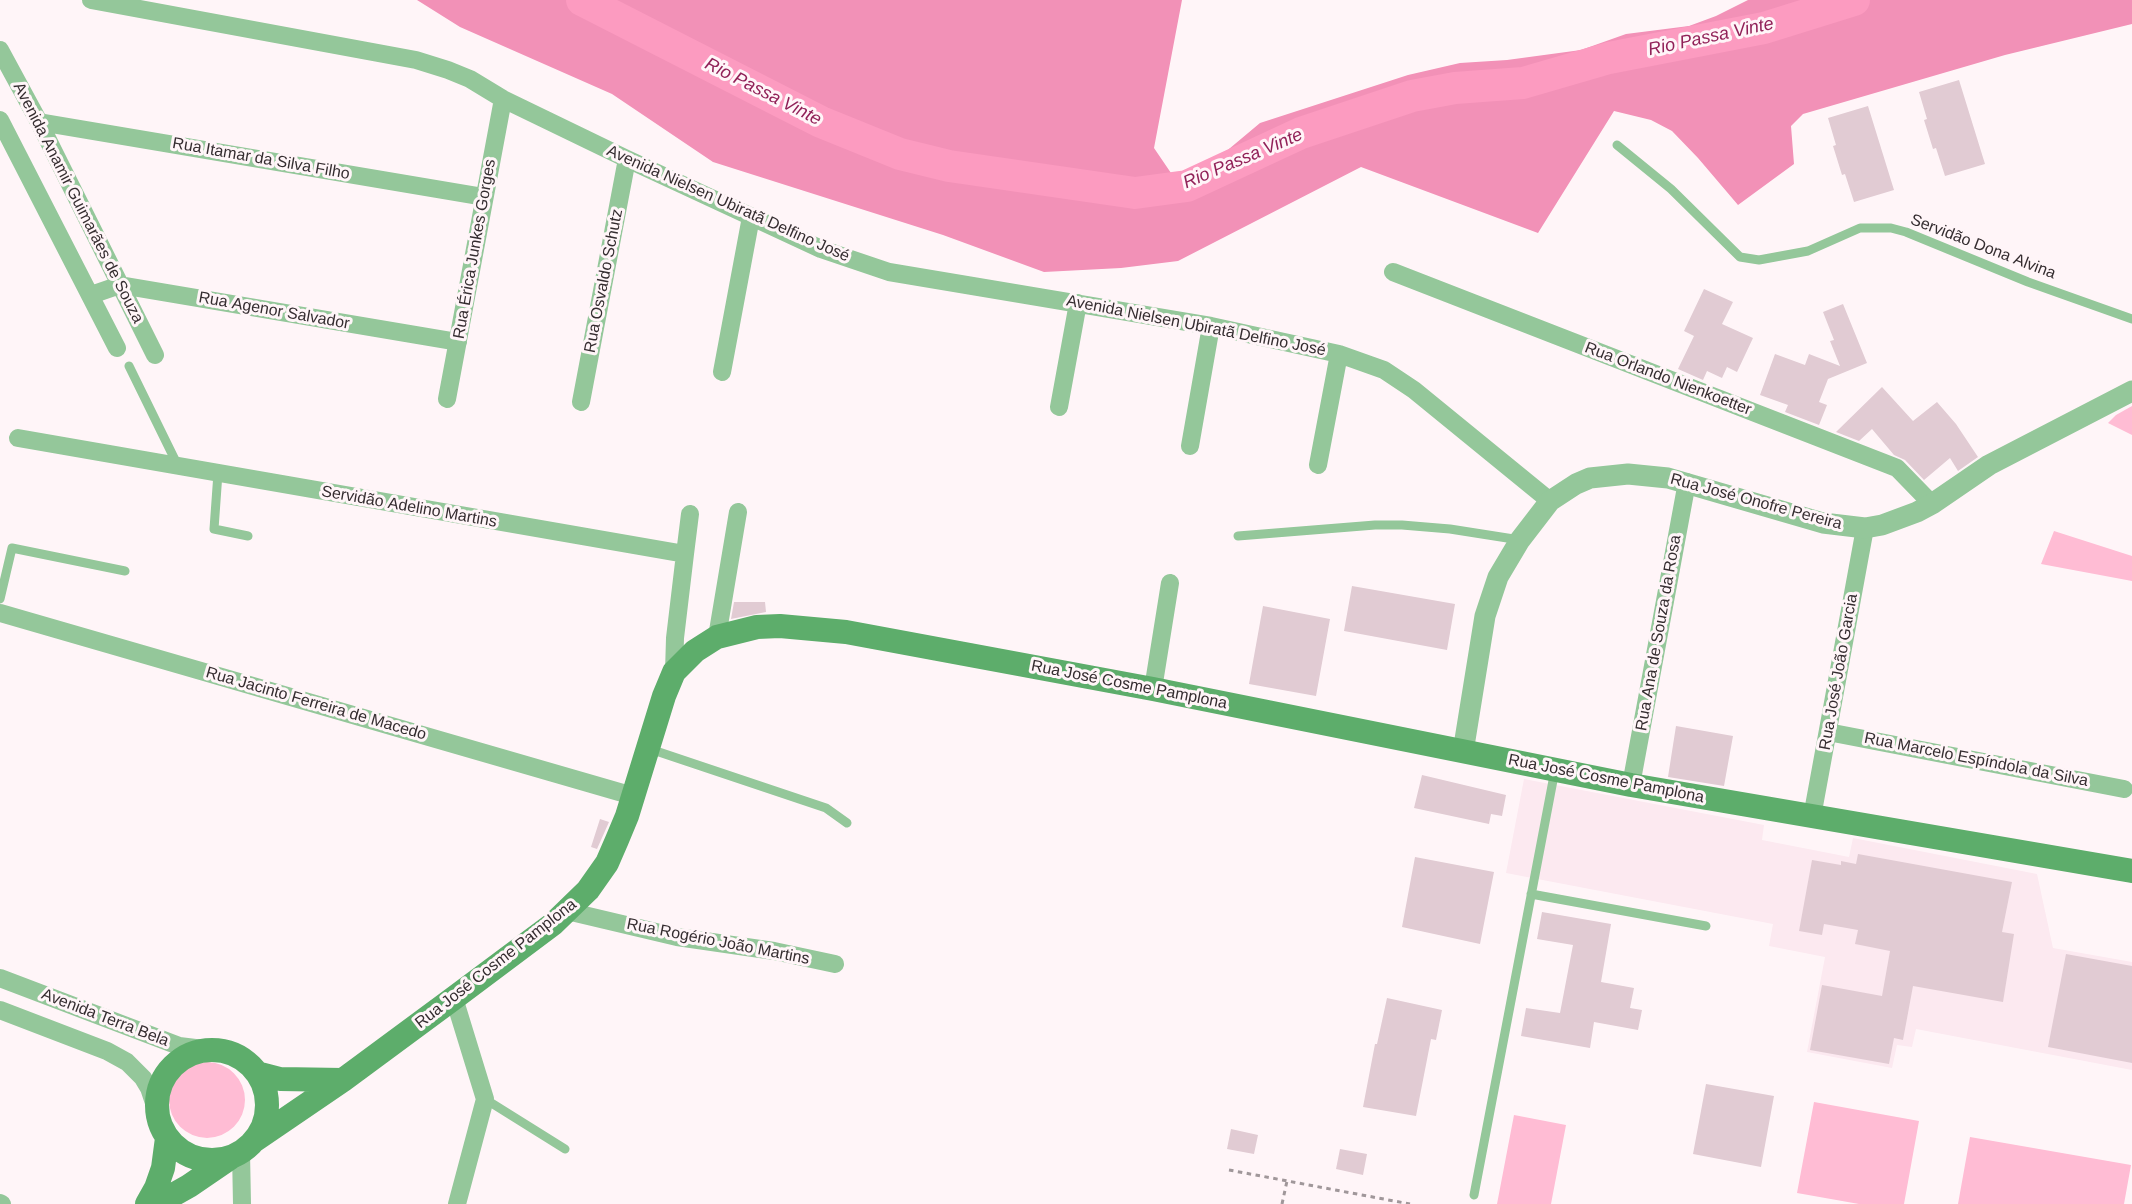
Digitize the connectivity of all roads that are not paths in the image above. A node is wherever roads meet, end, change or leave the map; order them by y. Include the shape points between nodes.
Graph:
1 (91, 0) edge
2 (0, 50) edge
3 (503, 99) junction
4 (0, 120) edge
5 (39, 122) junction
6 (1617, 145) dead end
7 (627, 159) junction
8 (484, 197) junction
9 (751, 218) junction
10 (1393, 272) dead end
11 (120, 285) junction
12 (91, 296) junction
13 (1078, 303) junction
14 (2132, 319) edge
15 (1211, 326) junction
16 (458, 342) junction
17 (117, 348) dead end
18 (1339, 354) junction
19 (155, 356) dead end
20 (129, 366) dead end
21 (722, 372) dead end
22 (2132, 391) edge
23 (447, 399) dead end
24 (581, 402) dead end
25 (1059, 407) dead end
26 (18, 438) dead end
27 (1190, 446) dead end
28 (1318, 465) dead end
29 (178, 466) junction
30 (218, 473) junction
31 (1687, 482) junction
32 (1550, 501) junction
33 (1932, 504) junction
34 (738, 512) dead end
35 (690, 514) dead end
36 (1865, 528) junction
37 (248, 536) dead end
38 (1238, 536) dead end
39 (1520, 540) junction
40 (685, 554) junction
41 (125, 571) dead end
42 (1170, 583) dead end
43 (0, 599) edge
44 (0, 613) edge
45 (717, 638) junction
46 (674, 672) junction
47 (1153, 689) junction
48 (1828, 732) junction
49 (648, 748) junction
50 (1463, 752) junction
51 (1555, 770) junction
52 (1632, 785) junction
53 (2124, 789) dead end
54 (633, 796) junction
55 (1812, 817) junction
56 (847, 822) dead end
57 (2132, 871) edge
58 (1532, 894) junction
59 (567, 911) junction
60 (1706, 926) dead end
61 (835, 964) dead end
62 (0, 978) edge
63 (454, 998) junction
64 (0, 1010) edge
65 (212, 1050) junction
66 (257, 1073) junction
67 (343, 1080) junction
68 (485, 1099) junction
69 (158, 1115) junction
70 (167, 1138) junction
71 (565, 1149) dead end
72 (242, 1150) junction
73 (1474, 1195) dead end
74 (147, 1204) edge
75 (157, 1204) edge
76 (242, 1204) edge
77 (457, 1204) edge

1 - 3 street, Avenida Nielsen Ubiratã Delfino José via 416,60 470,79
2 - 5 street, Avenida Anamir Guimarães de Souza
3 - 7 street, Avenida Nielsen Ubiratã Delfino José
3 - 8 street, Rua Érica Junkes Gorges
4 - 12 street, Avenida Anamir Guimarães de Souza
5 - 8 street, Rua Itamar da Silva Filho
5 - 11 street, Avenida Anamir Guimarães de Souza
6 - 14 lane, Servidão Dona Alvina via 1671,189 1740,257 1759,260 1808,250 1860,228 1891,228
7 - 9 street, Avenida Nielsen Ubiratã Delfino José
7 - 24 street, Rua Osvaldo Schutz
8 - 16 street, Rua Érica Junkes Gorges
9 - 13 street, Avenida Nielsen Ubiratã Delfino José via 854,262 889,272
9 - 21 street
10 - 33 street, Rua Orlando Nienkoetter via 1897,468
11 - 12 street
11 - 16 street, Rua Agenor Salvador
11 - 19 street, Avenida Anamir Guimarães de Souza
12 - 17 street, Avenida Anamir Guimarães de Souza
13 - 15 street, Avenida Nielsen Ubiratã Delfino José
13 - 25 street
15 - 18 street, Avenida Nielsen Ubiratã Delfino José
15 - 27 street
16 - 23 street, Rua Érica Junkes Gorges
18 - 28 street
18 - 32 street, Avenida Nielsen Ubiratã Delfino José via 1384,370 1414,390
20 - 29 lane
22 - 33 street, Rua José Onofre Pereira via 1989,465
26 - 29 street, Servidão Adelino Martins
29 - 30 street, Servidão Adelino Martins
30 - 37 lane via 214,529
30 - 40 street, Servidão Adelino Martins
31 - 32 street, Rua José Onofre Pereira via 1628,474 1606,476 1576,484
31 - 36 street, Rua José Onofre Pereira via 1823,523
31 - 52 street, Rua Ana de Souza da Rosa
32 - 39 street, Rua José Onofre Pereira
33 - 36 street, Rua José Onofre Pereira via 1898,520
34 - 45 street
35 - 40 street
36 - 48 street, Rua José João Garcia
38 - 39 lane via 1402,525
39 - 50 street, Rua José Onofre Pereira via 1497,577 1488,606
40 - 46 street
41 - 43 lane via 12,548
42 - 47 street
44 - 54 street, Rua Jacinto Ferreira de Macedo
45 - 46 main road, Rua José Cosme Pamplona via 695,651
45 - 47 main road, Rua José Cosme Pamplona via 757,627 846,632
46 - 49 main road, Rua José Cosme Pamplona
47 - 50 main road, Rua José Cosme Pamplona
48 - 53 street, Rua Marcelo Espíndola da Silva
48 - 55 street, Rua José João Garcia
49 - 54 main road, Rua José Cosme Pamplona
49 - 56 lane via 826,808
50 - 51 main road, Rua José Cosme Pamplona
51 - 52 main road, Rua José Cosme Pamplona
51 - 58 lane
52 - 55 main road, Rua José Cosme Pamplona
54 - 59 main road, Rua José Cosme Pamplona via 607,863
55 - 57 main road, Rua José Cosme Pamplona
58 - 60 lane
58 - 73 lane
59 - 61 street, Rua Rogério João Martins via 677,938
59 - 63 main road, Rua José Cosme Pamplona
62 - 65 street, Avenida Terra Bela via 164,1041
63 - 67 main road, Rua José Cosme Pamplona
63 - 68 street
64 - 69 street, Avenida Terra Bela via 117,1055 143,1078
65 - 66 main road via 245,1061
65 - 69 main road via 191,1054 166,1074 158,1094
66 - 67 main road via 280,1079
66 - 72 main road via 265,1089 264,1125
67 - 72 main road, Rua José Cosme Pamplona
68 - 71 lane
68 - 77 street
69 - 70 main road
70 - 72 main road via 195,1158 213,1160
70 - 74 main road via 163,1168
72 - 75 main road, Rua José Cosme Pamplona
72 - 76 street

